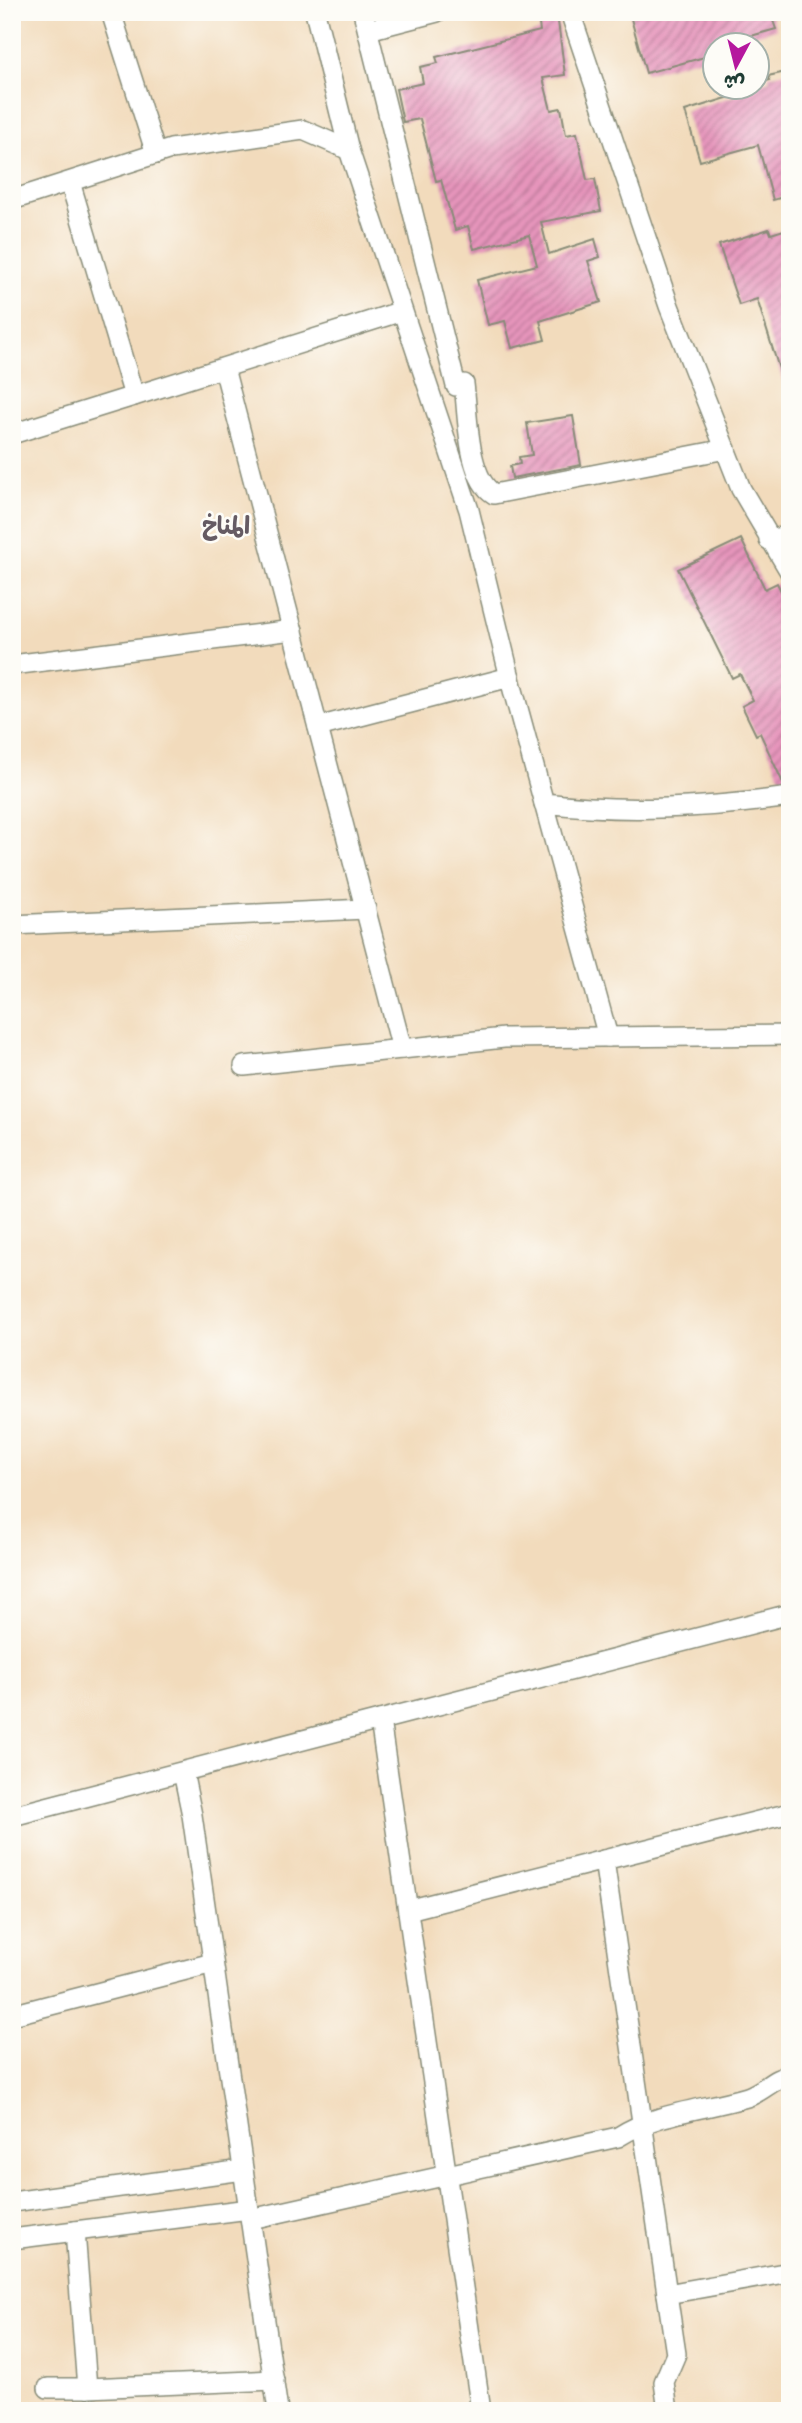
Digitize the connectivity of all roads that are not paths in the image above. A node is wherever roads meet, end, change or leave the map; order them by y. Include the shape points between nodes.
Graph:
1 (111, 12) edge
2 (315, 12) edge
3 (437, 12) edge
4 (570, 12) edge
5 (365, 21) edge
6 (349, 150) junction
7 (156, 154) junction
8 (69, 182) junction
9 (12, 200) edge
10 (402, 311) junction
11 (224, 368) junction
12 (134, 396) junction
13 (12, 434) edge
14 (726, 449) junction
15 (790, 535) edge
16 (769, 540) junction
17 (790, 572) edge
18 (293, 630) junction
19 (12, 665) edge
20 (510, 677) junction
21 (318, 727) junction
22 (790, 797) edge
23 (544, 803) junction
24 (366, 909) junction
25 (12, 925) edge
26 (790, 1035) edge
27 (608, 1037) junction
28 (402, 1049) junction
29 (244, 1066) dead end
30 (790, 1614) edge
31 (380, 1720) junction
32 (183, 1772) junction
33 (790, 1813) edge
34 (12, 1816) edge
35 (604, 1860) junction
36 (408, 1910) junction
37 (214, 1964) junction
38 (12, 2015) edge
39 (790, 2075) edge
40 (642, 2122) junction
41 (243, 2170) junction
42 (448, 2176) junction
43 (12, 2202) edge
44 (250, 2214) junction
45 (75, 2231) junction
46 (12, 2239) edge
47 (790, 2272) edge
48 (667, 2294) junction
49 (274, 2380) junction
50 (48, 2388) dead end
51 (87, 2388) junction
52 (278, 2411) edge
53 (481, 2411) edge
54 (668, 2411) edge

1 - 7 street
2 - 6 street
3 - 5 street
4 - 14 street via 669,306
5 - 14 street via 456,386 464,384 474,463 484,488 494,494
6 - 7 street via 303,130
6 - 10 street
7 - 8 street
8 - 9 street
8 - 12 street
10 - 11 street
10 - 20 street via 469,510
11 - 12 street
11 - 18 street
12 - 13 street
14 - 16 street via 741,489
15 - 16 street
16 - 17 street
18 - 19 street
18 - 21 street
20 - 21 street
20 - 23 street
21 - 24 street
22 - 23 street via 706,808 592,809
23 - 27 street
24 - 25 street
24 - 28 street
26 - 27 street
27 - 28 street via 504,1038
28 - 29 street
30 - 31 street
31 - 32 street
31 - 36 street
32 - 34 street
32 - 37 street
33 - 35 street
35 - 36 street
35 - 40 street
36 - 42 street
37 - 38 street
37 - 41 street
39 - 40 street via 751,2096
40 - 42 street via 618,2137
40 - 48 street
41 - 43 street
41 - 44 street
42 - 44 street
42 - 53 street
44 - 45 street
44 - 49 street
45 - 46 street
45 - 51 street
47 - 48 street
48 - 54 street via 676,2354 664,2382
49 - 51 street
49 - 52 street
50 - 51 street

